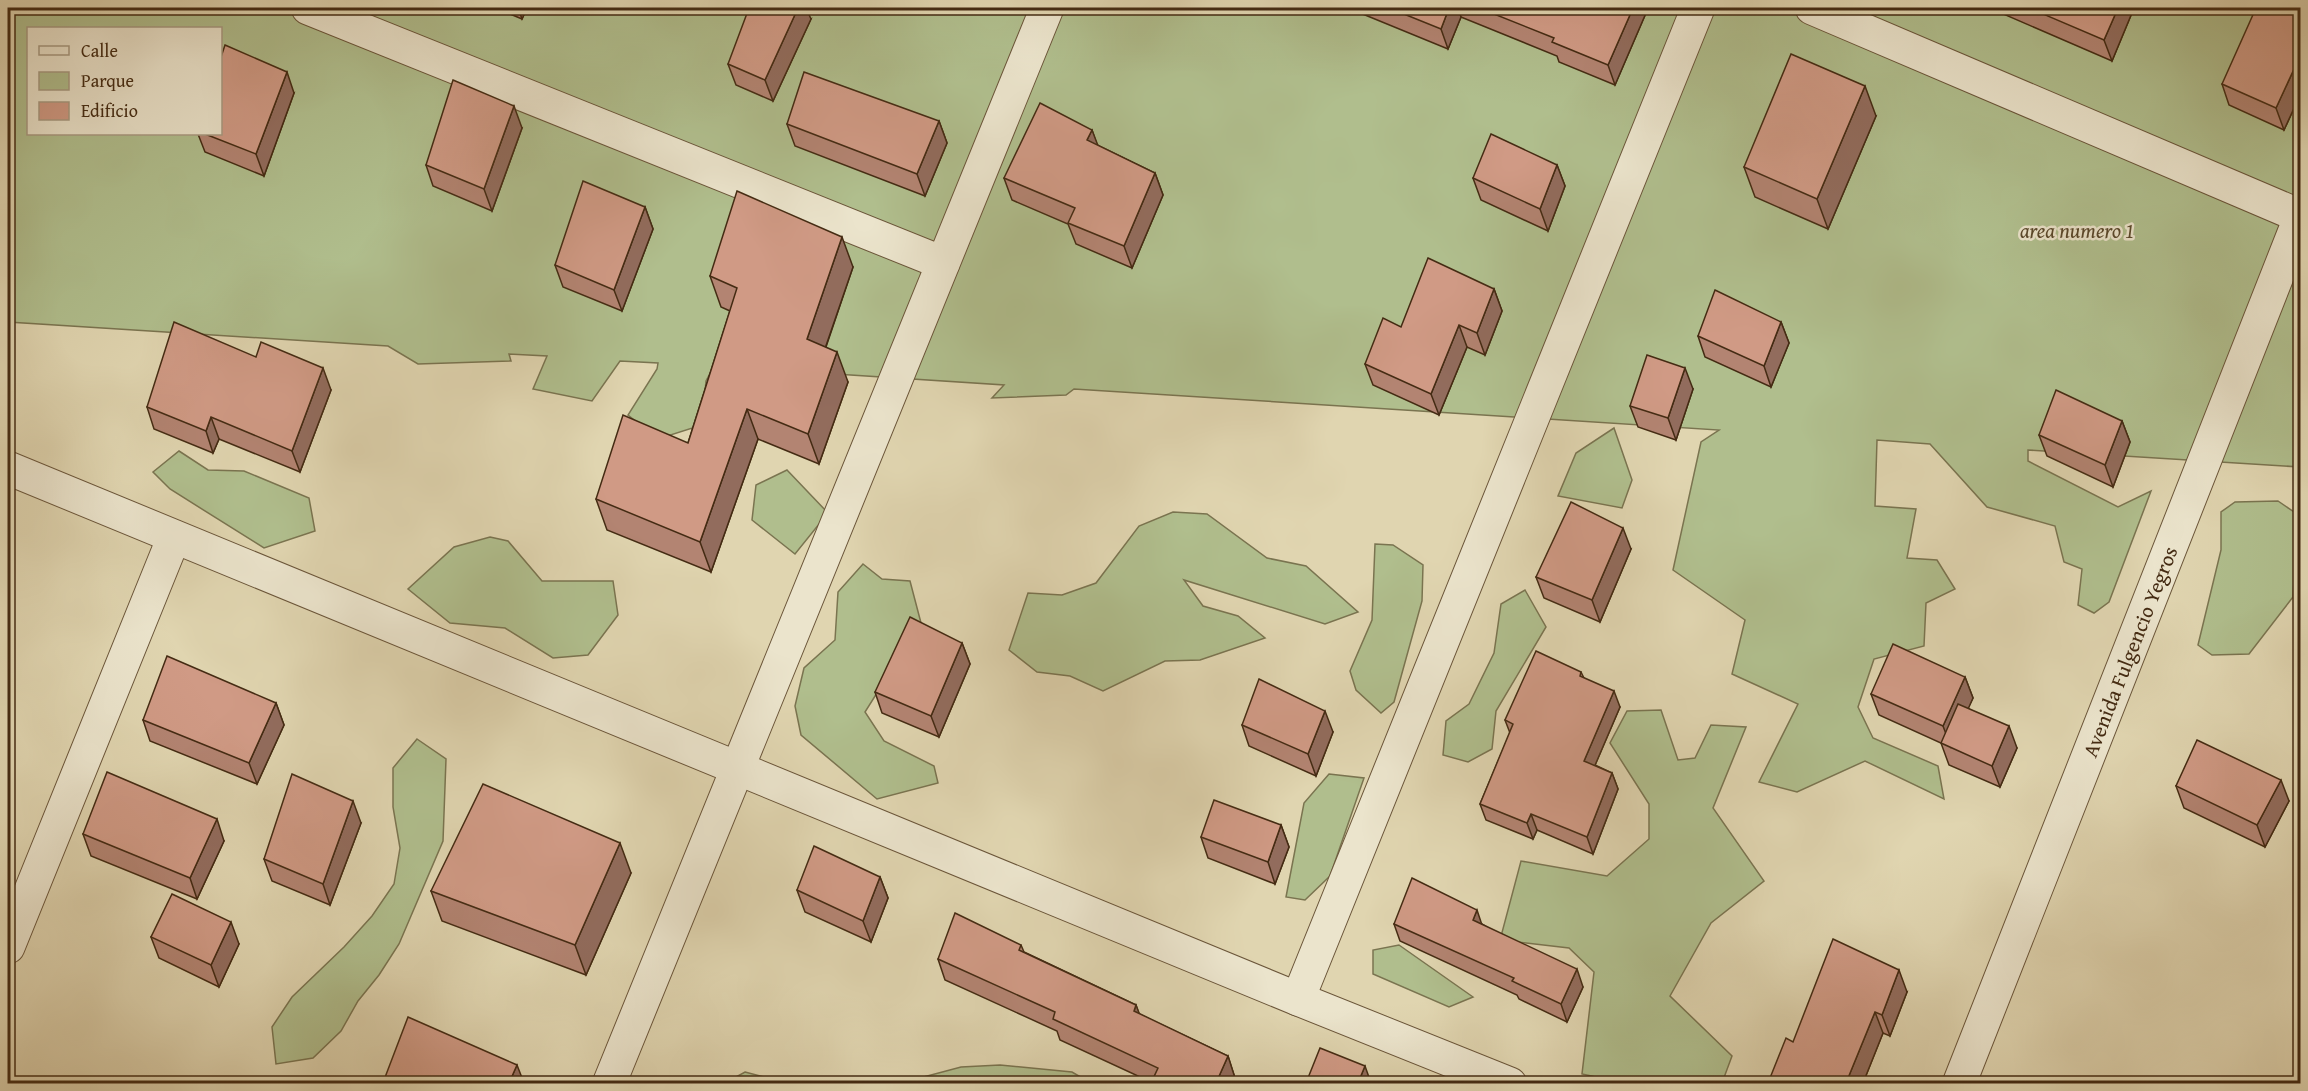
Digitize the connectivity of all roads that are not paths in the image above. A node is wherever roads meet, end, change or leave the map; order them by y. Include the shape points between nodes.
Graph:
1 (308, 8) edge
2 (1047, 8) edge
3 (1698, 8) edge
4 (1812, 8) edge
5 (2301, 217) edge
6 (943, 263) junction
7 (8, 468) edge
8 (174, 537) junction
9 (736, 768) junction
10 (8, 947) edge
11 (1298, 999) junction
12 (609, 1083) edge
13 (1510, 1083) edge
14 (1959, 1083) edge

1 - 6 street
2 - 6 street
3 - 11 street
4 - 5 street
5 - 14 street, Avenida Fulgencio Yegros
6 - 9 street
7 - 8 street
8 - 9 street
8 - 10 street
9 - 11 street
9 - 12 street
11 - 13 street

